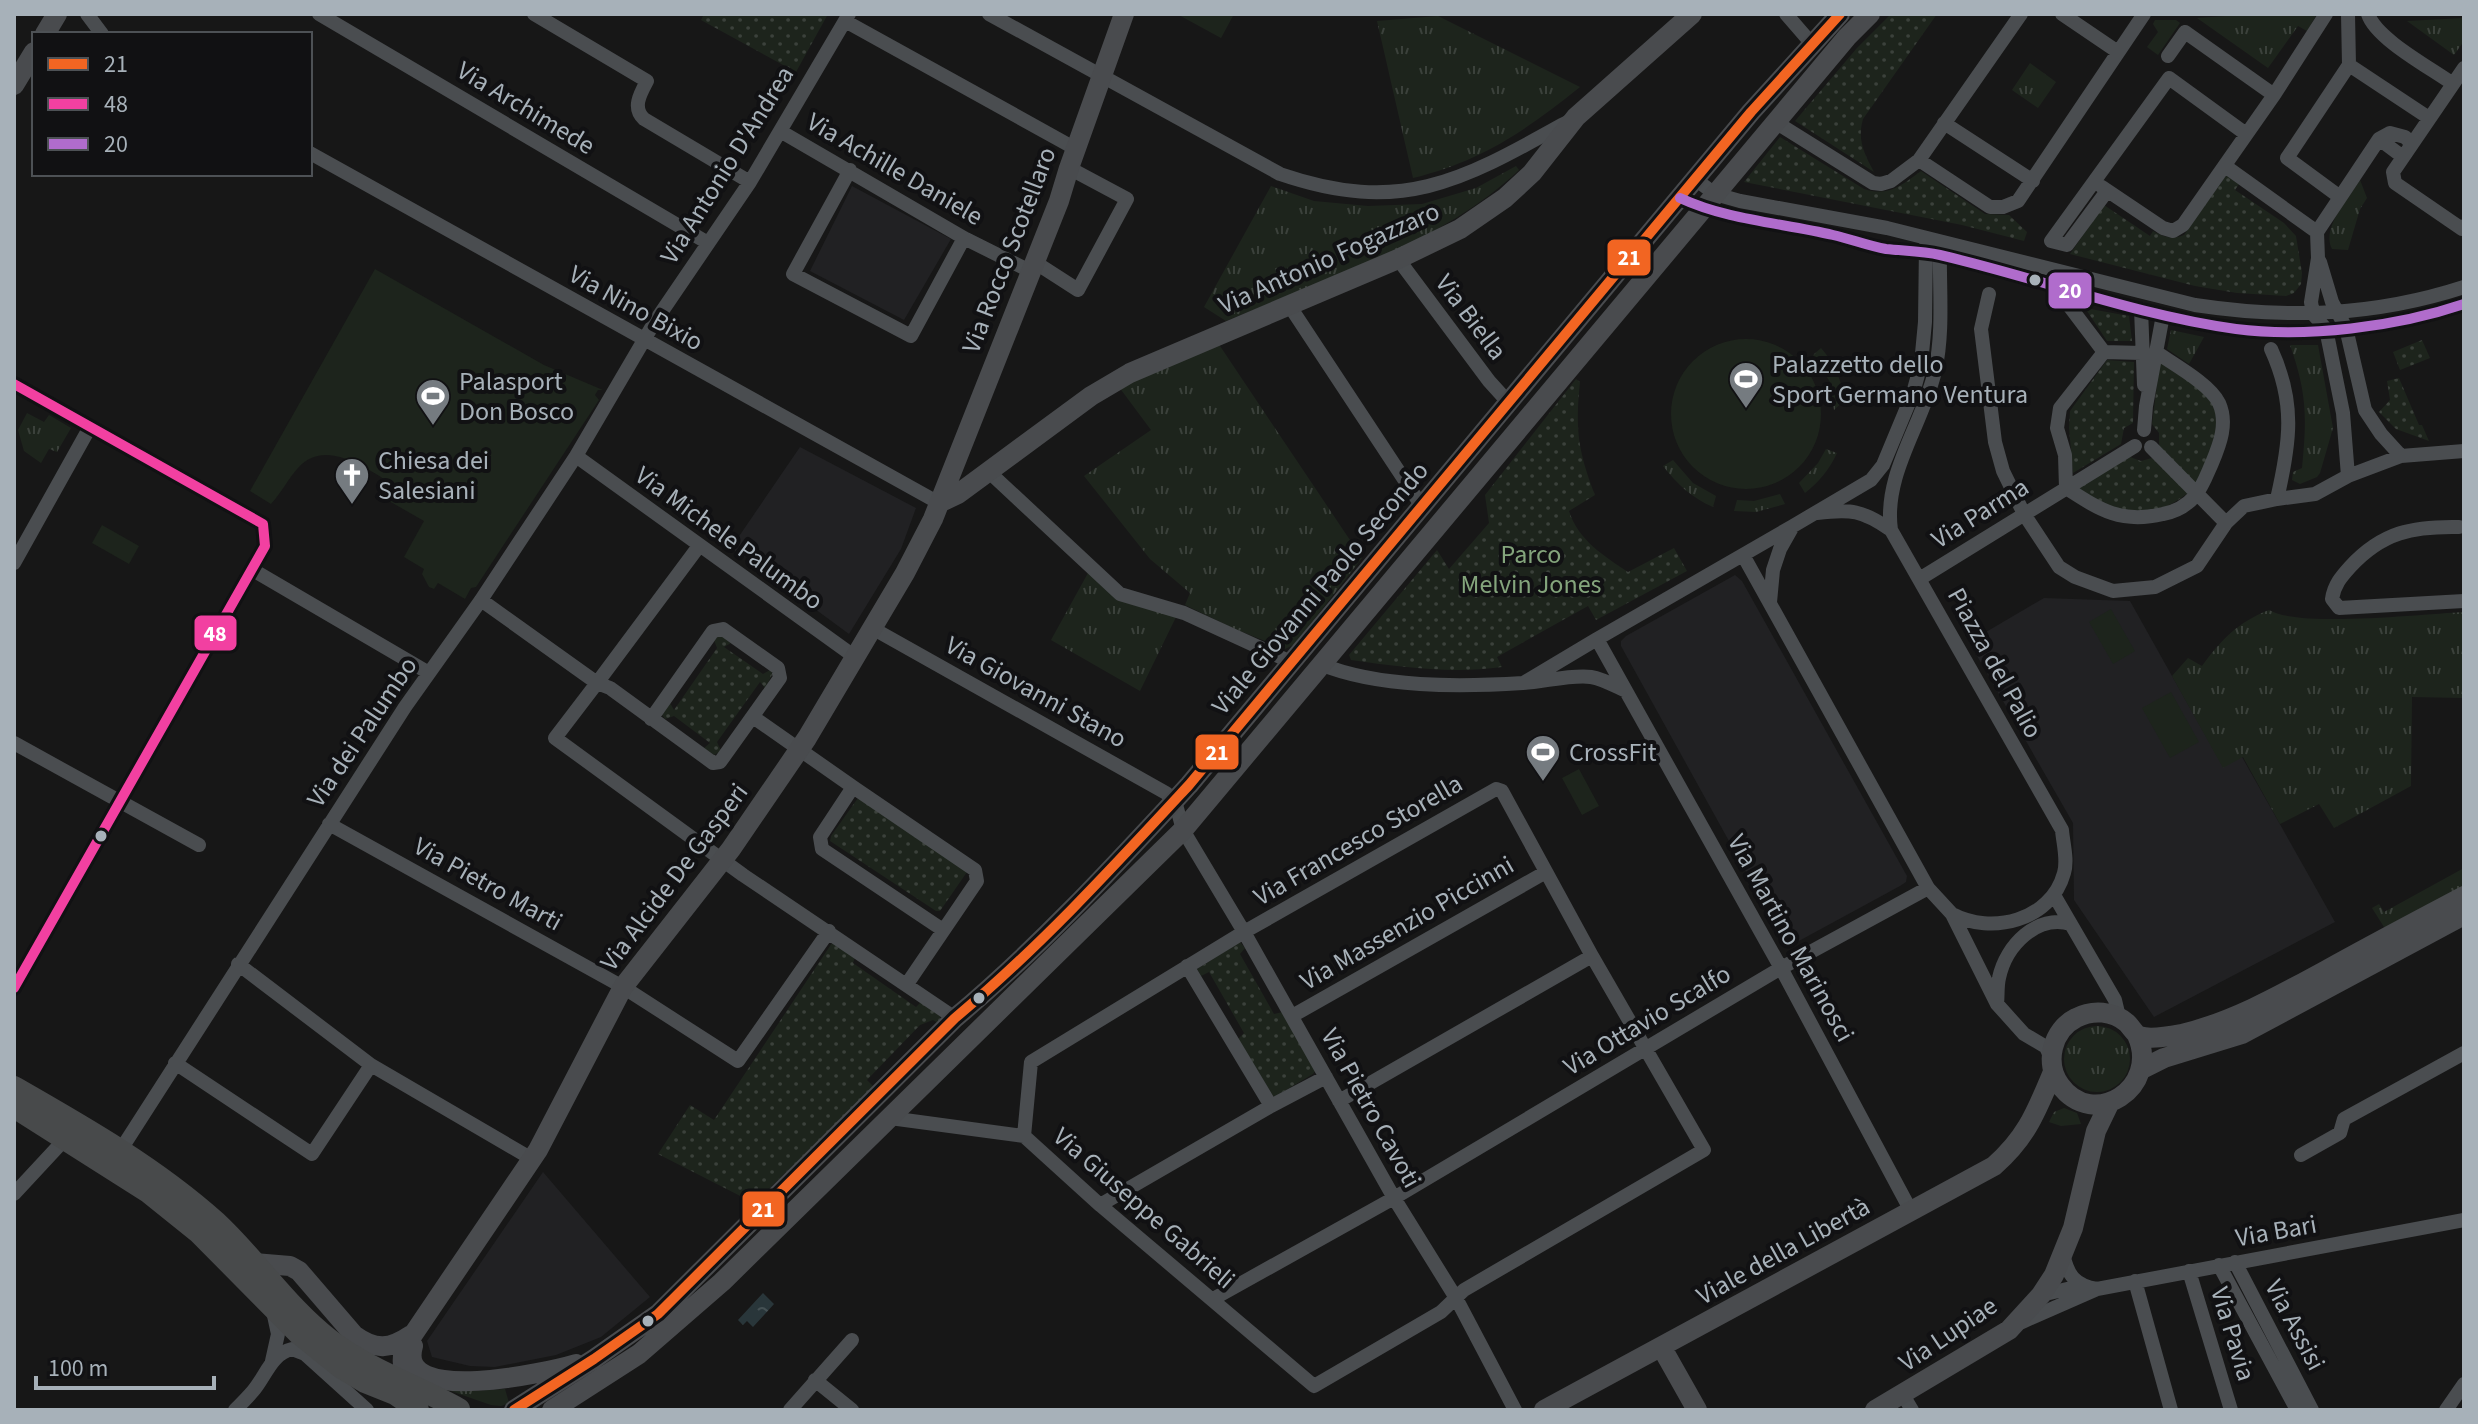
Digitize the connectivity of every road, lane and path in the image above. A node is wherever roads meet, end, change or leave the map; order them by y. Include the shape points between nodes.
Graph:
1 (87, 14) edge
2 (319, 14) edge
3 (534, 14) edge
4 (989, 14) edge
5 (1124, 14) edge
6 (1692, 14) edge
7 (1786, 14) edge
8 (1840, 14) edge
9 (1870, 14) edge
10 (2021, 14) edge
11 (2062, 14) edge
12 (2144, 14) edge
13 (2326, 14) edge
14 (2348, 14) edge
15 (2368, 14) edge
16 (847, 18) edge
17 (100, 32) edge
18 (1812, 44) junction
19 (2118, 52) junction
20 (32, 55) edge
21 (2168, 56) dead end
22 (2349, 65) junction
23 (2464, 68) edge
24 (1103, 77) junction
25 (2453, 84) junction
26 (14, 85) edge
27 (2274, 95) junction
28 (1576, 117) junction
29 (2429, 118) junction
30 (1777, 123) junction
31 (1944, 123) junction
32 (780, 131) junction
33 (2246, 134) junction
34 (2379, 139) junction
35 (2412, 144) junction
36 (1514, 152) junction
37 (312, 154) edge
38 (2403, 157) junction
39 (1072, 159) junction
40 (1919, 160) junction
41 (2225, 166) junction
42 (850, 170) junction
43 (1532, 173) junction
44 (1695, 179) junction
45 (2033, 181) junction
46 (750, 182) junction
47 (2340, 197) junction
48 (1680, 198) junction
49 (1709, 201) junction
50 (2464, 226) edge
51 (2317, 232) junction
52 (964, 238) junction
53 (708, 243) junction
54 (1933, 247) junction
55 (2318, 258) junction
56 (1398, 259) junction
57 (1031, 266) junction
58 (2074, 276) junction
59 (2464, 287) edge
60 (2070, 291) junction
61 (1989, 294) dead end
62 (2464, 304) edge
63 (1289, 305) junction
64 (2141, 309) junction
65 (2313, 314) junction
66 (2338, 314) junction
67 (2163, 315) junction
68 (2346, 328) junction
69 (2326, 329) junction
70 (644, 341) junction
71 (2271, 349) dead end
72 (2104, 352) junction
73 (2149, 353) junction
74 (14, 384) edge
75 (1508, 402) junction
76 (90, 427) junction
77 (2144, 430) junction
78 (2135, 446) junction
79 (2151, 447) junction
80 (2462, 452) edge
81 (576, 456) junction
82 (2401, 456) junction
83 (988, 471) junction
84 (2348, 476) junction
85 (2066, 488) junction
86 (2197, 494) junction
87 (2277, 499) junction
88 (939, 503) junction
89 (1421, 505) junction
90 (1817, 513) junction
91 (2024, 514) junction
92 (2226, 523) junction
93 (1793, 526) junction
94 (2459, 527) dead end
95 (1891, 530) junction
96 (699, 546) junction
97 (1743, 555) junction
98 (14, 563) edge
99 (253, 570) junction
100 (1921, 578) junction
101 (481, 600) junction
102 (2464, 601) edge
103 (1770, 603) junction
104 (872, 628) junction
105 (1597, 639) junction
106 (855, 657) junction
107 (1291, 662) junction
108 (1320, 664) junction
109 (429, 673) junction
110 (597, 683) junction
111 (1523, 683) junction
112 (1626, 691) junction
113 (753, 717) junction
114 (651, 719) junction
115 (14, 743) edge
116 (798, 750) junction
117 (853, 787) junction
118 (119, 801) junction
119 (1175, 801) junction
120 (329, 824) junction
121 (1183, 830) junction
122 (199, 845) dead end
123 (723, 861) junction
124 (1546, 872) junction
125 (1928, 888) junction
126 (2054, 895) junction
127 (2464, 896) edge
128 (1952, 914) junction
129 (2464, 915) edge
130 (2012, 922) junction
131 (2071, 924) junction
132 (943, 930) junction
133 (829, 931) junction
134 (1244, 932) junction
135 (2016, 943) junction
136 (1592, 956) junction
137 (238, 964) junction
138 (1187, 966) junction
139 (1781, 968) junction
140 (907, 984) junction
141 (623, 987) junction
142 (14, 988) edge
143 (1997, 1004) junction
144 (1292, 1016) junction
145 (2119, 1017) junction
146 (955, 1018) junction
147 (974, 1035) junction
148 (2137, 1035) junction
149 (1646, 1048) junction
150 (2464, 1053) edge
151 (175, 1063) junction
152 (371, 1065) junction
153 (2052, 1065) junction
154 (2142, 1069) junction
155 (1326, 1077) junction
156 (14, 1087) edge
157 (2077, 1099) junction
158 (1339, 1101) junction
159 (2110, 1102) junction
160 (1271, 1106) junction
161 (14, 1107) edge
162 (890, 1118) junction
163 (2033, 1120) junction
164 (1024, 1136) junction
165 (66, 1138) junction
166 (120, 1151) junction
167 (2301, 1155) dead end
168 (2089, 1158) junction
169 (532, 1159) junction
170 (14, 1194) edge
171 (1394, 1198) junction
172 (1100, 1205) junction
173 (1911, 1211) junction
174 (2464, 1220) edge
175 (2063, 1253) junction
176 (2235, 1262) junction
177 (254, 1263) junction
178 (2219, 1265) junction
179 (2189, 1271) junction
180 (714, 1274) junction
181 (2135, 1281) junction
182 (2080, 1286) junction
183 (2097, 1289) junction
184 (2041, 1295) junction
185 (1456, 1298) junction
186 (1213, 1299) junction
187 (270, 1304) junction
188 (2009, 1330) junction
189 (418, 1331) junction
190 (852, 1340) dead end
191 (1662, 1348) junction
192 (594, 1359) junction
193 (272, 1362) junction
194 (815, 1380) junction
195 (2464, 1384) edge
196 (412, 1386) junction
197 (1907, 1403) edge
198 (235, 1410) edge
199 (367, 1410) edge
200 (418, 1410) edge
201 (462, 1410) edge
202 (514, 1410) edge
203 (552, 1410) edge
204 (790, 1410) edge
205 (852, 1410) edge
206 (1515, 1410) edge
207 (1544, 1410) edge
208 (1697, 1410) edge
209 (1875, 1410) edge
210 (2171, 1410) edge
211 (2231, 1410) edge
212 (2297, 1410) edge
213 (2312, 1410) edge
214 (2446, 1410) edge

1 - 17 street
2 - 53 street, Via Archimede
3 - 46 street via 647,81 639,96 639,115
4 - 24 street
5 - 24 main road, Via Rocco Scotellaro
6 - 28 main road, Via Antonio Fogazzaro
7 - 18 street
8 - 18 main road, Viale Giovanni Paolo Secondo
9 - 30 main road, Viale Giovanni Paolo Secondo
10 - 31 street
11 - 19 street
12 - 19 street
13 - 27 street
14 - 22 street
15 - 25 street via 2381,33
16 - 32 street, Via Antonio D'Andrea
16 - 39 street
18 - 44 main road, Viale Giovanni Paolo Secondo
19 - 45 street
20 - 26 main road
21 - 27 street via 2185,32
22 - 29 street
22 - 47 street via 2287,158
23 - 25 street
24 - 36 street via 1280,174 1345,191 1375,193 1441,184
24 - 39 main road, Via Rocco Scotellaro
25 - 29 street
27 - 33 street
28 - 36 street
28 - 43 main road, Via Antonio Fogazzaro
29 - 35 street
30 - 40 street via 1873,183 1891,181
30 - 49 main road, Viale Giovanni Paolo Secondo
31 - 40 street
31 - 45 street
32 - 42 street, Via Achille Daniele
32 - 46 street, Via Antonio D'Andrea
33 - 41 street
33 - 41 street via 2169,78 2101,186 2173,231 2183,225
34 - 35 street via 2390,133
34 - 38 street
34 - 47 street
35 - 38 street
36 - 43 street via 1527,154
37 - 70 street, Via Nino Bixio
38 - 50 street via 2393,172 2395,183
39 - 57 main road, Via Rocco Scotellaro
39 - 57 street, Via Achille Daniele via 1127,199 1078,290
40 - 45 street via 1990,207 2018,201
41 - 51 street
42 - 52 street, Via Achille Daniele
42 - 52 street via 793,274 911,336
43 - 56 main road, Via Antonio Fogazzaro via 1460,229
44 - 48 main road, Viale Giovanni Paolo Secondo
44 - 49 street
46 - 53 street, Via Antonio D'Andrea
47 - 51 street
48 - 49 street
48 - 75 main road, Viale Giovanni Paolo Secondo
49 - 54 street via 1883,248
49 - 108 main road, Viale Giovanni Paolo Secondo
51 - 55 street
52 - 57 street, Via Achille Daniele
53 - 70 street, Via Antonio D'Andrea
54 - 58 street via 1997,254
54 - 60 street
54 - 90 street, Piazza del Palio via 1921,364 1883,465 1871,480
54 - 95 street via 1936,369 1890,492
55 - 65 street
55 - 66 street
56 - 63 main road, Via Antonio Fogazzaro
56 - 75 street, Via Biella
57 - 88 main road, Via Rocco Scotellaro
58 - 60 street
58 - 65 street via 2238,312
59 - 66 street via 2400,305
60 - 64 street
60 - 72 street via 2070,307
61 - 91 street via 1981,329 1995,442
62 - 68 street
63 - 83 main road, Via Antonio Fogazzaro via 1130,373
63 - 89 street
64 - 67 street
64 - 73 street
65 - 66 street
65 - 69 street
66 - 68 street
67 - 69 street via 2237,329
67 - 73 street
68 - 69 street
68 - 82 street via 2365,410
69 - 84 street via 2343,413
70 - 81 street, Via dei Palumbo
70 - 88 street, Via Nino Bixio
71 - 87 street via 2288,395 2290,423
72 - 73 street
72 - 85 street via 2060,408 2057,428
73 - 77 street
73 - 86 street via 2210,391 2219,403 2222,439
74 - 76 street
75 - 89 main road, Viale Giovanni Paolo Secondo
76 - 98 street
76 - 99 street via 263,524 265,546
77 - 78 street via 2135,434
77 - 79 street via 2152,435
78 - 79 street via 2142,451
78 - 85 street, Via Parma
79 - 86 street
80 - 82 street
81 - 96 street, Via Michele Palumbo
81 - 101 street, Via dei Palumbo
82 - 84 street
83 - 88 main road
83 - 107 street via 1120,594 1184,613
84 - 87 street via 2315,494
85 - 86 street via 2123,518 2170,513
85 - 91 street, Via Parma
86 - 92 street
87 - 92 street via 2244,506
88 - 104 main road, Via Alcide De Gasperi
89 - 107 main road, Viale Giovanni Paolo Secondo
90 - 93 street, Piazza del Palio
90 - 95 street, Piazza del Palio via 1848,509 1870,515
91 - 92 street via 2059,567 2113,591 2155,587 2197,566
91 - 100 street, Via Parma
93 - 97 street, Piazza del Palio
93 - 103 street via 1773,570
94 - 102 street via 2398,533 2374,545 2333,587 2332,599 2339,608
95 - 100 street, Piazza del Palio
96 - 106 street, Via Michele Palumbo
96 - 110 street
97 - 103 street
97 - 105 street, Piazza del Palio
99 - 109 street
99 - 118 street
100 - 126 street, Piazza del Palio via 2062,830 2064,872
101 - 109 street, Via dei Palumbo
101 - 110 street
103 - 125 street
104 - 106 main road, Via Alcide De Gasperi
104 - 119 street, Via Giovanni Stano
105 - 111 street
105 - 112 street, Via Martino Marinosci
106 - 116 main road, Via Alcide De Gasperi
107 - 119 main road, Viale Giovanni Paolo Secondo
108 - 111 street via 1344,674 1393,681
108 - 121 main road, Viale Giovanni Paolo Secondo
109 - 120 street, Via dei Palumbo
110 - 114 street
110 - 123 street via 555,738
111 - 112 street via 1591,676
112 - 139 street, Via Martino Marinosci
113 - 114 street via 720,762 713,763
113 - 114 street via 780,678 778,668 723,629 713,631
113 - 116 street
115 - 118 street
116 - 117 street
116 - 123 main road, Via Alcide De Gasperi
117 - 132 street via 820,837 822,849
117 - 132 street via 975,870 977,881
118 - 122 street
118 - 142 street
119 - 121 street, Via Pietro Cavoti
119 - 146 main road, Viale Giovanni Paolo Secondo
120 - 137 street, Via dei Palumbo
120 - 141 street, Via Pietro Marti
121 - 134 street, Via Pietro Cavoti
121 - 147 main road, Viale Giovanni Paolo Secondo
123 - 133 street
123 - 141 main road, Via Alcide De Gasperi
124 - 134 street, Via Francesco Storella via 1502,791 1496,789
124 - 136 street
124 - 144 street, Via Massenzio Piccinni
125 - 128 street
125 - 139 street, Via Ottavio Scalfo
126 - 130 street
126 - 131 street
127 - 148 main road via 2230,1019 2176,1035
128 - 130 street via 1986,925
128 - 143 street
129 - 154 main road via 2242,1034
130 - 135 street via 2020,934
131 - 135 street via 2041,924
131 - 145 street via 2115,1000
132 - 140 street
133 - 140 street
133 - 141 street, Via Pietro Marti via 738,1061
134 - 138 street, Via Giuseppe Gabrieli
134 - 144 street, Via Pietro Cavoti
135 - 143 street via 1999,976
136 - 149 street
136 - 158 street
137 - 151 street, Via dei Palumbo
137 - 152 street
138 - 160 street
138 - 164 street, Via Giuseppe Gabrieli via 1031,1062
139 - 149 street, Via Ottavio Scalfo
139 - 173 street, Via Martino Marinosci
140 - 146 street
141 - 169 main road, Via Alcide De Gasperi
143 - 153 street via 2024,1034 2046,1047
144 - 155 street, Via Pietro Cavoti
145 - 148 main road
145 - 153 main road, Viale della Libertà via 2104,1012 2073,1019 2054,1043
146 - 147 main road
146 - 180 main road, Viale Giovanni Paolo Secondo
147 - 162 main road, Viale Giovanni Paolo Secondo
148 - 154 main road
149 - 171 street, Via Ottavio Scalfo
149 - 185 street via 1704,1150
150 - 167 street via 2344,1119 2340,1133
151 - 152 street via 312,1154
151 - 166 street, Via dei Palumbo
152 - 169 street
153 - 157 main road via 2060,1085
153 - 163 main road, Viale della Libertà
154 - 159 main road via 2135,1084
155 - 158 street, Via Pietro Cavoti
155 - 160 street
156 - 166 main road
157 - 159 main road
157 - 163 main road, Viale della Libertà via 2053,1103
157 - 168 main road, Via Lupiae via 2090,1123
158 - 171 street, Via Pietro Cavoti
159 - 168 main road, Via Lupiae
160 - 172 street
161 - 165 main road
162 - 164 street
162 - 180 main road, Viale Giovanni Paolo Secondo
163 - 173 main road, Viale della Libertà via 1994,1166
164 - 172 street, Via Giuseppe Gabrieli
165 - 170 street
165 - 187 main road via 199,1233
166 - 177 main road via 188,1199
168 - 175 main road, Via Lupiae
169 - 189 main road, Via Alcide De Gasperi
171 - 185 street, Via Pietro Cavoti
171 - 186 street, Via Ottavio Scalfo
172 - 186 street, Via Giuseppe Gabrieli
173 - 191 main road, Viale della Libertà
174 - 176 street, Via Bari
175 - 182 street via 2067,1273
175 - 184 main road, Via Lupiae
176 - 178 street, Via Bari
176 - 213 street, Via Assisi
177 - 189 main road via 299,1271 363,1342 390,1348
177 - 196 main road via 330,1340
178 - 179 street, Via Bari
178 - 212 street, Via Assisi
179 - 181 street, Via Bari
179 - 211 street, Via Pavia
180 - 192 main road, Viale Giovanni Paolo Secondo
180 - 203 main road, Viale Giovanni Paolo Secondo via 639,1354
181 - 183 street, Via Bari
181 - 210 street
182 - 183 street, Via Bari
182 - 184 street, Via Bari
183 - 188 street, Via Bari
184 - 188 main road, Via Lupiae
185 - 186 street, Via Giuseppe Gabrieli via 1314,1386
185 - 206 street, Via Pietro Cavoti
187 - 193 street via 278,1334
187 - 200 main road via 340,1367
188 - 197 main road, Via Lupiae
189 - 192 main road via 411,1351 416,1368 444,1379 507,1379
189 - 196 main road, Via Alcide De Gasperi via 403,1354
190 - 194 street
191 - 207 main road, Viale della Libertà
191 - 208 main road
192 - 202 main road, Viale Giovanni Paolo Secondo
193 - 198 street
193 - 199 street via 287,1350 298,1351
194 - 204 street
194 - 205 street
195 - 214 street
196 - 201 main road
197 - 209 main road, Via Lupiae

